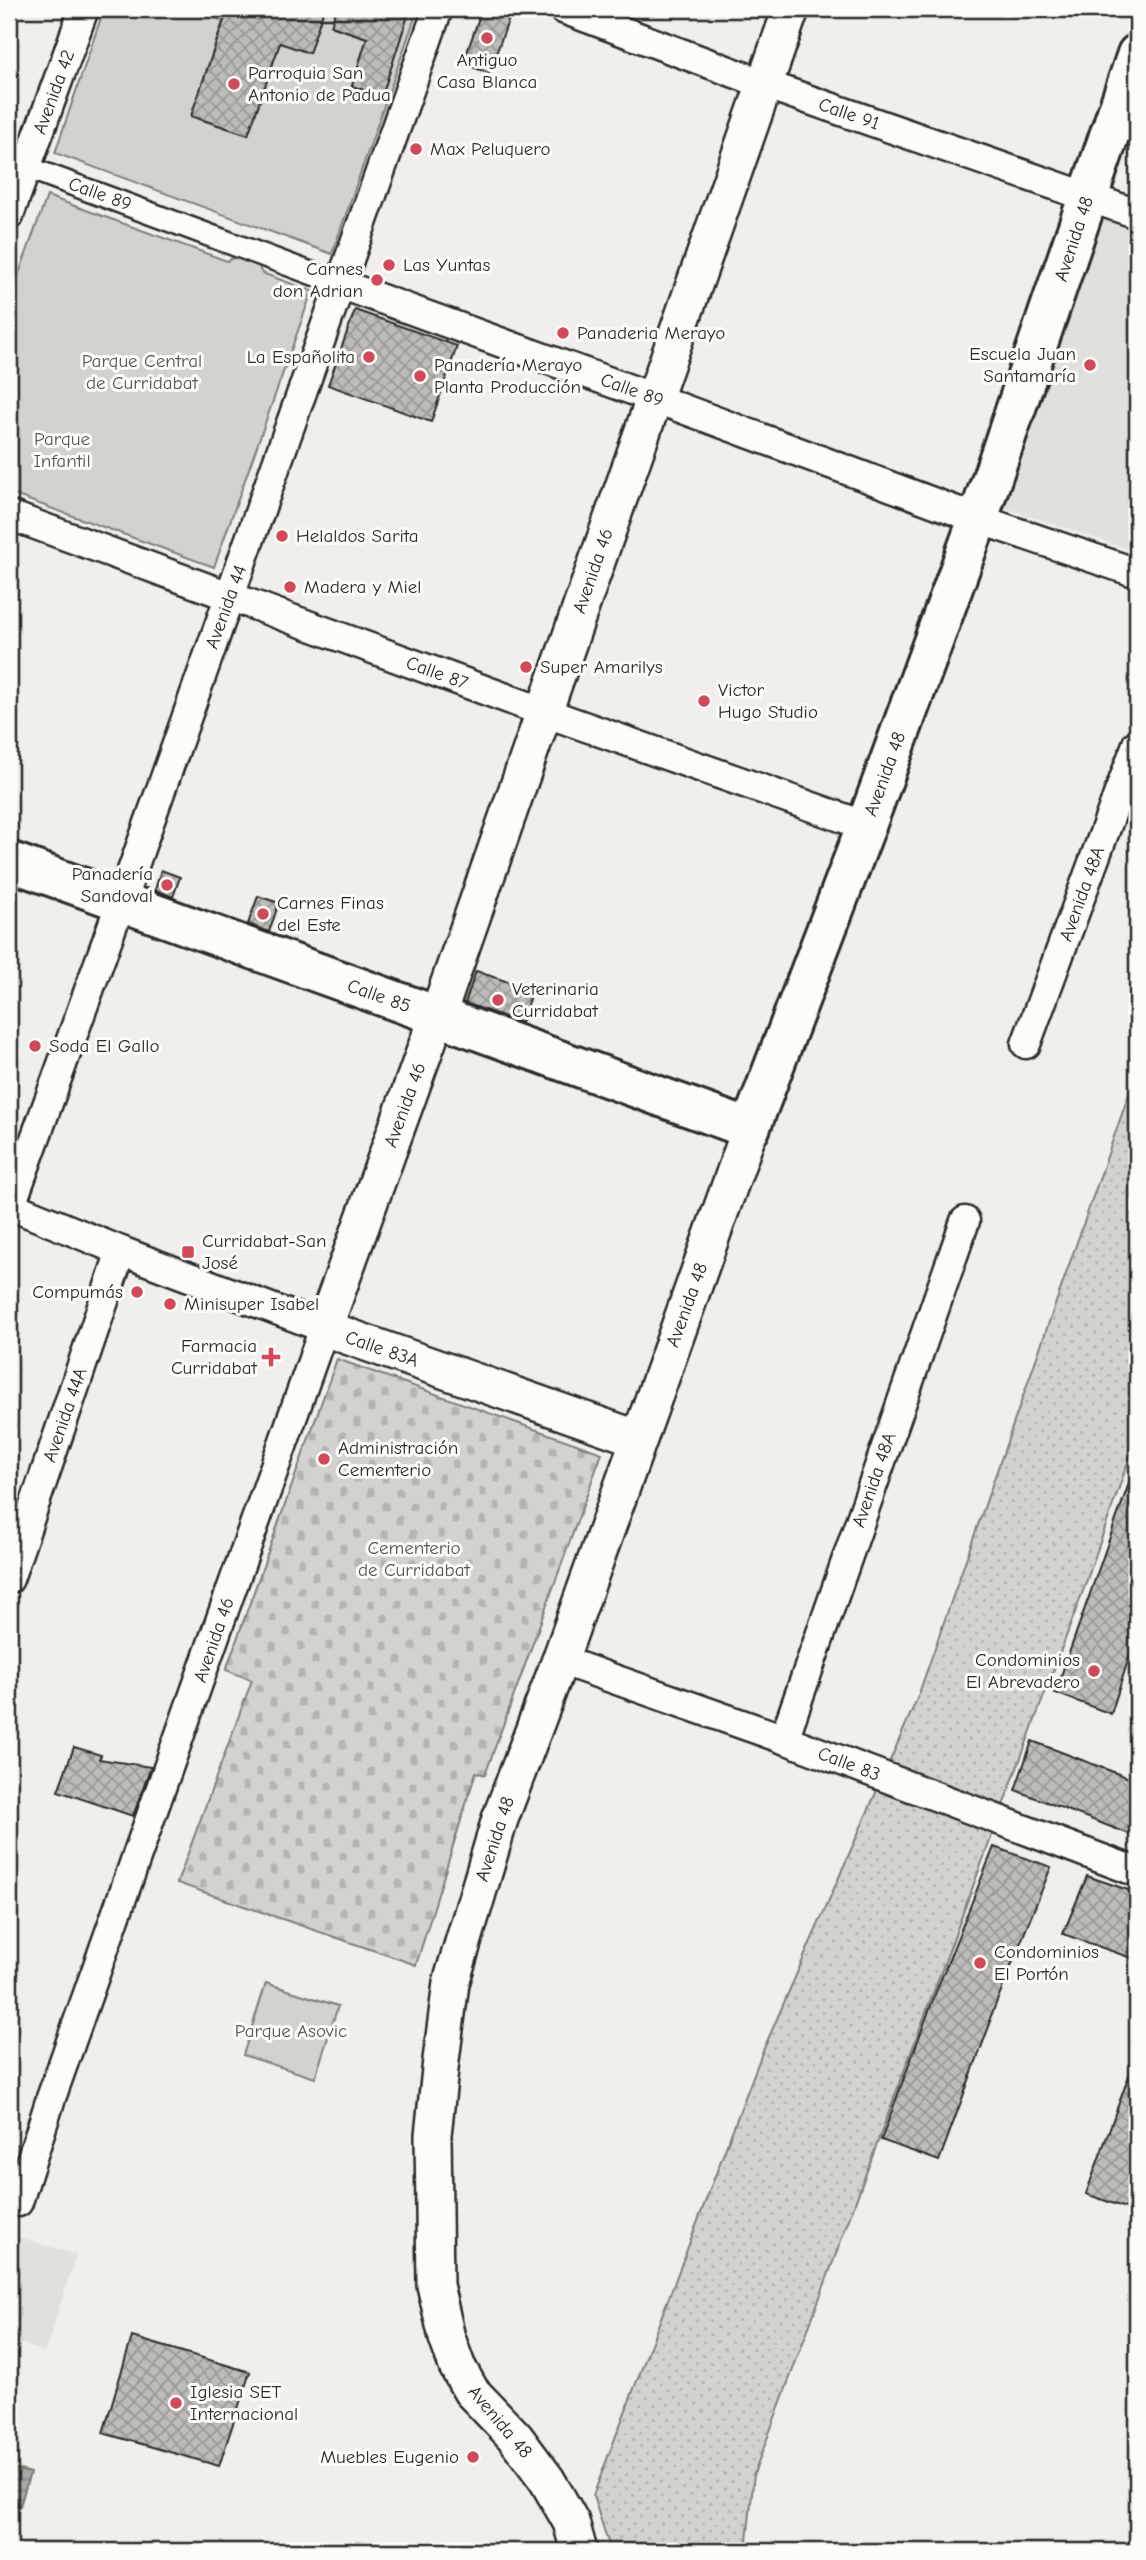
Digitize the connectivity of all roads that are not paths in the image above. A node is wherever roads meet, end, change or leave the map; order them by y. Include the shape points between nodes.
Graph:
1 (84, 9) edge
2 (438, 9) edge
3 (563, 9) edge
4 (791, 9) edge
5 (1137, 54) edge
6 (764, 84) junction
7 (18, 163) edge
8 (1088, 197) junction
9 (1137, 214) edge
10 (9, 215) edge
11 (340, 284) junction
12 (654, 398) junction
13 (9, 515) edge
14 (978, 519) junction
15 (1137, 573) edge
16 (229, 597) junction
17 (544, 712) junction
18 (1137, 744) edge
19 (866, 826) junction
20 (9, 861) edge
21 (121, 902) junction
22 (437, 1017) junction
23 (1026, 1044) dead end
24 (750, 1129) junction
25 (10, 1205) edge
26 (965, 1221) dead end
27 (121, 1251) junction
28 (324, 1328) junction
29 (639, 1440) junction
30 (9, 1578) edge
31 (560, 1660) junction
32 (784, 1739) junction
33 (1137, 1872) edge
34 (13, 2201) edge
35 (579, 2551) edge

1 - 7 street, Avenida 42
2 - 11 street, Avenida 44
3 - 6 street, Calle 91
4 - 6 street, Avenida 46
5 - 8 main road, Avenida 48
6 - 8 street, Calle 91
6 - 12 street, Avenida 46
7 - 10 street, Avenida 42
7 - 11 street, Calle 89
8 - 9 street, Calle 91
8 - 14 main road, Avenida 48
11 - 12 street, Calle 89
11 - 16 street, Avenida 44
12 - 14 street, Calle 89
12 - 17 street, Avenida 46
13 - 16 street, Calle 87
14 - 15 street, Calle 89
14 - 19 main road, Avenida 48
16 - 17 street, Calle 87
16 - 21 street, Avenida 44
17 - 19 street, Calle 87
17 - 22 street, Avenida 46
18 - 23 street, Avenida 48A
19 - 24 main road, Avenida 48
20 - 21 main road, Calle 85
21 - 22 main road, Calle 85
21 - 25 street, Avenida 44
22 - 24 main road, Calle 85
22 - 28 street, Avenida 46
24 - 29 street, Avenida 48
25 - 27 street, Calle 83A
26 - 32 street, Avenida 48A
27 - 28 street, Calle 83A
27 - 30 street, Avenida 44A
28 - 29 street, Calle 83A
28 - 34 street, Avenida 46
29 - 31 street, Avenida 48
31 - 32 street, Calle 83
31 - 35 street, Avenida 48 via 500,1819 451,1983 433,2135 435,2284 457,2366 471,2391 515,2437 547,2480 571,2522
32 - 33 street, Calle 83

